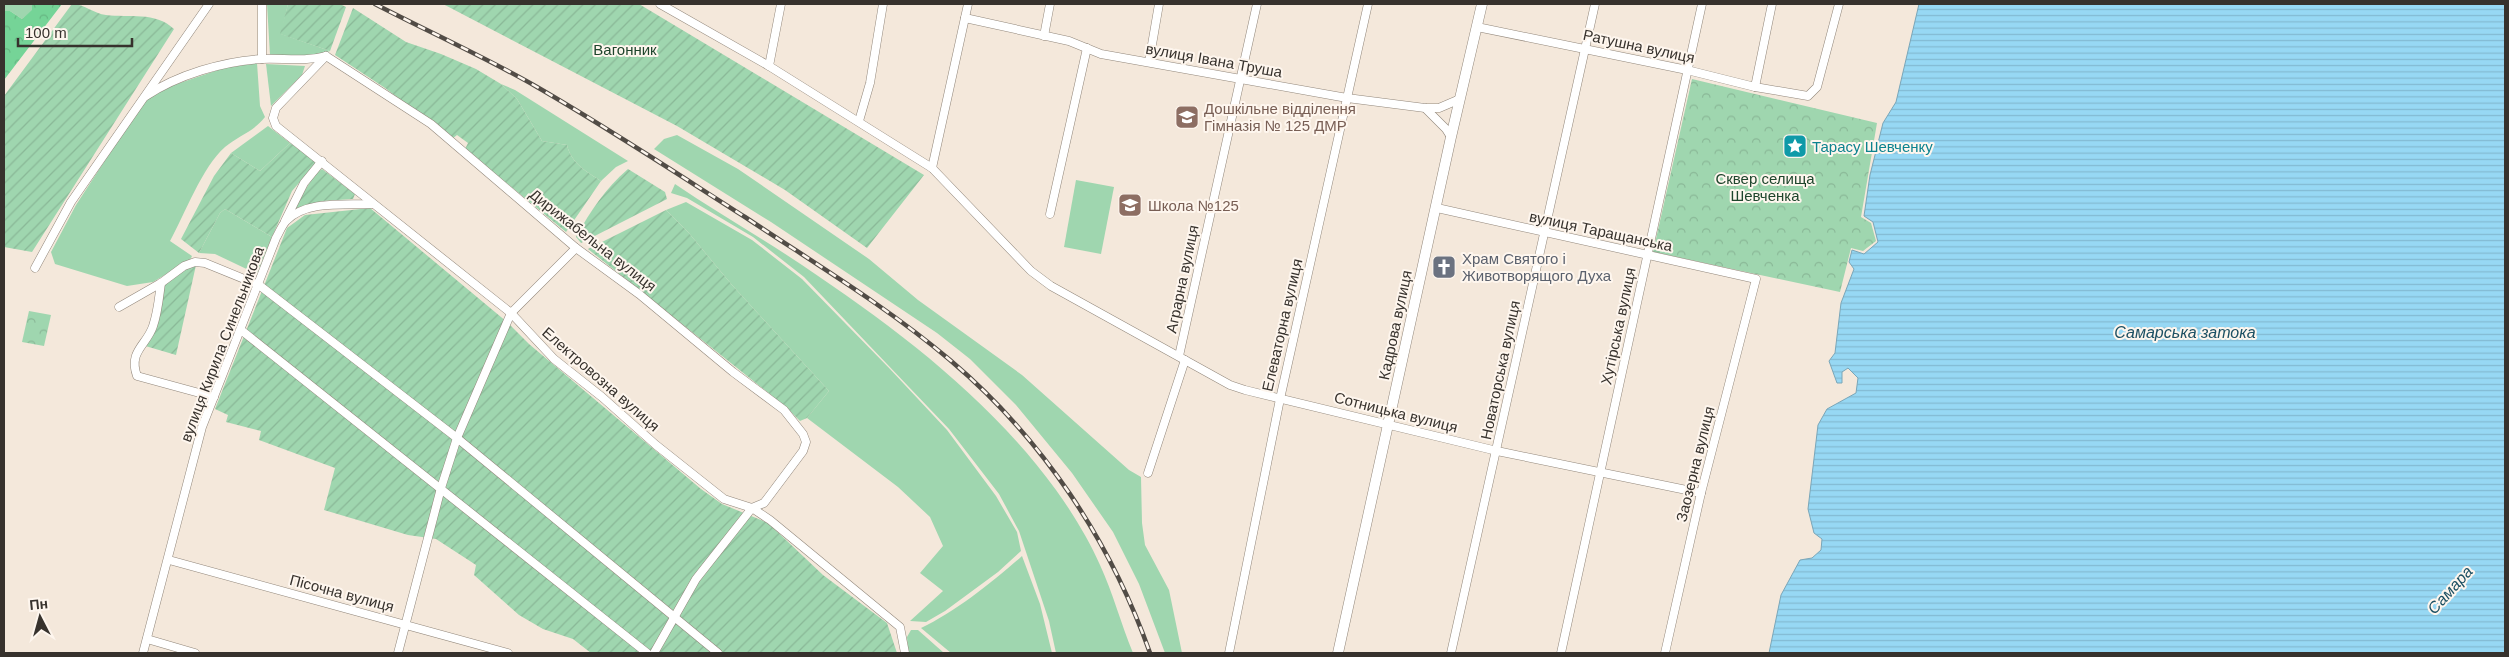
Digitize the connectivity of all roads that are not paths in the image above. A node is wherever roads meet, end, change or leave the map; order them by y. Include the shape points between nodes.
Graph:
1 (209, 4) edge
2 (262, 4) edge
3 (660, 4) edge
4 (780, 4) edge
5 (884, 4) edge
6 (968, 4) edge
7 (1050, 4) edge
8 (1159, 4) edge
9 (1257, 4) edge
10 (1368, 4) edge
11 (1482, 4) edge
12 (1595, 4) edge
13 (1702, 4) edge
14 (1772, 4) edge
15 (1839, 4) edge
16 (965, 18) junction
17 (1477, 27) junction
18 (1044, 36) junction
19 (1087, 48) junction
20 (1586, 48) junction
21 (326, 56) junction
22 (262, 59) junction
23 (1149, 62) junction
24 (769, 66) junction
25 (1687, 70) junction
26 (1241, 79) junction
27 (1755, 87) junction
28 (1348, 98) junction
29 (1460, 99) junction
30 (140, 100) junction
31 (1425, 108) junction
32 (859, 121) junction
33 (1451, 137) junction
34 (322, 161) junction
35 (932, 168) junction
36 (372, 204) junction
37 (1437, 208) junction
38 (1050, 214) dead end
39 (285, 221) junction
40 (1543, 233) junction
41 (576, 248) junction
42 (1647, 256) junction
43 (35, 268) dead end
44 (161, 283) junction
45 (1756, 283) joint
46 (259, 285) junction
47 (119, 307) dead end
48 (511, 313) junction
49 (241, 330) junction
50 (1182, 358) junction
51 (214, 397) junction
52 (1280, 399) junction
53 (1389, 423) junction
54 (457, 438) junction
55 (1497, 450) junction
56 (1601, 471) junction
57 (1148, 473) dead end
58 (441, 488) junction
59 (1701, 492) junction
60 (752, 508) junction
61 (169, 560) junction
62 (676, 618) junction
63 (406, 625) junction
64 (147, 639) junction
65 (476, 649) edge
66 (143, 653) edge
67 (195, 653) edge
68 (398, 653) edge
69 (508, 653) edge
70 (647, 653) edge
71 (654, 653) edge
72 (718, 653) edge
73 (905, 653) edge
74 (1228, 653) edge
75 (1338, 653) edge
76 (1451, 653) edge
77 (1561, 653) edge
78 (1666, 653) edge

1 - 30 street
2 - 22 street
3 - 24 street, Сотницька вулиця
4 - 24 street
5 - 32 street via 870,83
6 - 16 street
7 - 18 street
8 - 23 street
9 - 26 street, Аграрна вулиця
10 - 28 street, Елеваторна вулиця
11 - 17 street, Кадрова вулиця
12 - 20 street, Новаторська вулиця
13 - 25 street, Хутірська вулиця
14 - 27 street
15 - 27 street, Ратушна вулиця via 1817,87 1808,96
16 - 18 street, вулиця Івана Труша
16 - 35 street
17 - 20 street, Ратушна вулиця
17 - 29 street, Кадрова вулиця
18 - 19 street, вулиця Івана Труша
19 - 23 street, вулиця Івана Труша via 1101,54
19 - 38 street
20 - 25 street, Ратушна вулиця
20 - 40 street, Новаторська вулиця
21 - 22 street via 310,60
21 - 34 street, Електровозна вулиця via 276,108 273,118 276,126
21 - 41 street, Дирижабельна вулиця via 431,124
22 - 30 street via 222,64 164,84
23 - 26 street, вулиця Івана Труша
24 - 32 street, Сотницька вулиця
25 - 27 street, Ратушна вулиця
25 - 42 street, Хутірська вулиця
26 - 28 street, вулиця Івана Труша
26 - 50 street, Аграрна вулиця
28 - 31 street, вулиця Івана Труша
28 - 52 street, Елеваторна вулиця
29 - 31 street, вулиця Івана Труша via 1438,108
29 - 33 street, Кадрова вулиця
30 - 43 street via 71,202
31 - 33 street
32 - 35 street, Сотницька вулиця
33 - 37 street, Кадрова вулиця
34 - 36 street, Електровозна вулиця
34 - 39 street, вулиця Кирила Синельникова via 304,183
35 - 50 street, Сотницька вулиця via 1038,276
36 - 39 street via 328,205 304,210
36 - 48 street, Електровозна вулиця
37 - 40 street, вулиця Таращанська
37 - 53 street, Кадрова вулиця
39 - 46 street, вулиця Кирила Синельникова
40 - 42 street, вулиця Таращанська
40 - 55 street, Новаторська вулиця
41 - 48 street
41 - 60 street, Дирижабельна вулиця via 639,294 784,410 797,424 806,442 803,451 764,503
42 - 45 street, вулиця Таращанська via 1752,277
42 - 56 street, Хутірська вулиця
44 - 46 street via 195,262
44 - 47 street
44 - 51 street via 152,328 140,344 134,362 137,376
45 - 59 street, Заозерна вулиця
46 - 49 street, вулиця Кирила Синельникова
46 - 54 street
48 - 54 street
48 - 60 street, Електровозна вулиця via 554,359 656,444 724,499
49 - 51 street, вулиця Кирила Синельникова
49 - 58 street
50 - 52 street, Сотницька вулиця via 1230,385
50 - 57 street, Аграрна вулиця
51 - 61 street, вулиця Кирила Синельникова via 198,440
52 - 53 street, Сотницька вулиця
52 - 74 street, Елеваторна вулиця
53 - 55 street, Сотницька вулиця
53 - 75 street, Кадрова вулиця
54 - 58 street
54 - 62 street
55 - 56 street, Сотницька вулиця
55 - 76 street, Новаторська вулиця
56 - 59 street, Сотницька вулиця
56 - 77 street, Хутірська вулиця
58 - 63 street
58 - 70 street
59 - 78 street, Заозерна вулиця
60 - 62 street via 696,579
60 - 73 street, Електровозна вулиця via 900,627
61 - 63 street, Пісочна вулиця
61 - 64 street, вулиця Кирила Синельникова
62 - 71 street
62 - 72 street
63 - 65 street, Пісочна вулиця
63 - 68 street
64 - 66 street, вулиця Кирила Синельникова
64 - 67 street
65 - 69 street, Пісочна вулиця

